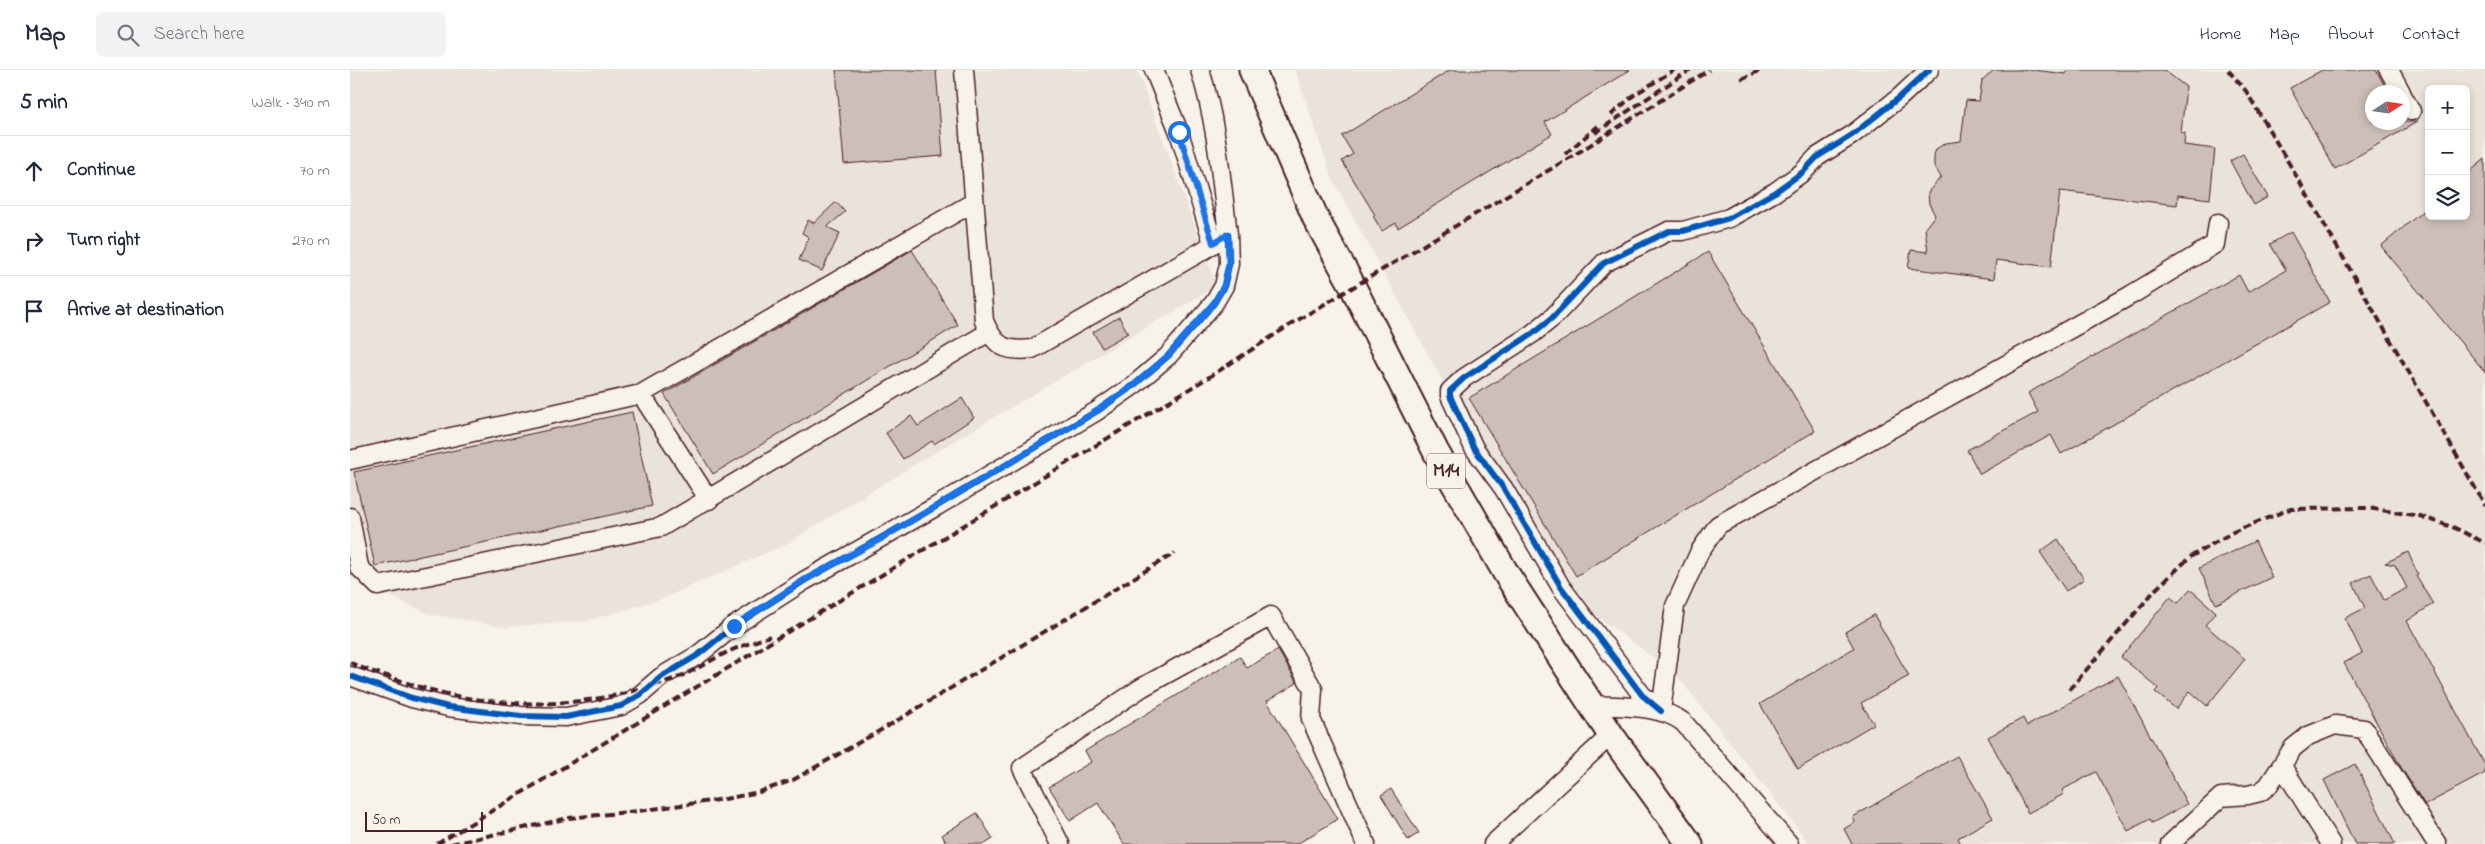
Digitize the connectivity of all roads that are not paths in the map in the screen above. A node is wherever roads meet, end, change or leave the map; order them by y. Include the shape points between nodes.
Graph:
1 (964, 70) edge
2 (1154, 70) edge
3 (1200, 70) edge
4 (1252, 70) edge
5 (1929, 70) edge
6 (2389, 70) edge
7 (2397, 85) edge
8 (974, 202) junction
9 (2218, 223) dead end
10 (1221, 238) junction
11 (989, 332) junction
12 (641, 394) junction
13 (350, 460) edge
14 (709, 500) junction
15 (350, 517) edge
16 (350, 676) edge
17 (1592, 705) junction
18 (1661, 711) junction
19 (1610, 735) junction
20 (2282, 766) junction
21 (1361, 842) edge
22 (1060, 844) edge
23 (1493, 844) edge
24 (1690, 844) edge
25 (1789, 844) edge
26 (2170, 844) edge
27 (2331, 844) edge
28 (2437, 844) edge

1 - 8 street
2 - 10 street
3 - 10 street via 1219,162
4 - 17 highway, M14 via 1316,219 1436,452 1507,575
5 - 18 street via 1852,135 1817,157 1803,172 1774,192 1728,218 1683,231 1669,231 1604,263 1552,318 1450,391 1474,448 1504,488 1561,587 1642,695
6 - 7 street
8 - 11 street via 984,321
8 - 12 street
9 - 18 street via 2215,244 2139,290 1718,525 1700,551 1675,606
10 - 11 street via 1032,349 1013,351 999,345
10 - 16 street via 1229,264 1224,286 1214,303 1168,356 1134,385 1097,411 937,506 804,580 734,626 698,656 620,706 566,717 521,716 448,707
11 - 14 street
12 - 13 street
12 - 14 street
14 - 15 street via 661,527 378,586 359,567
17 - 18 street
17 - 19 highway, M14
18 - 25 street via 1683,722
19 - 23 street
19 - 24 highway, M14
20 - 26 street via 2260,792 2221,797
20 - 27 street
20 - 28 street via 2293,748 2308,736 2334,725 2364,729
21 - 22 street via 1311,719 1313,689 1271,616 1141,688 1022,768

